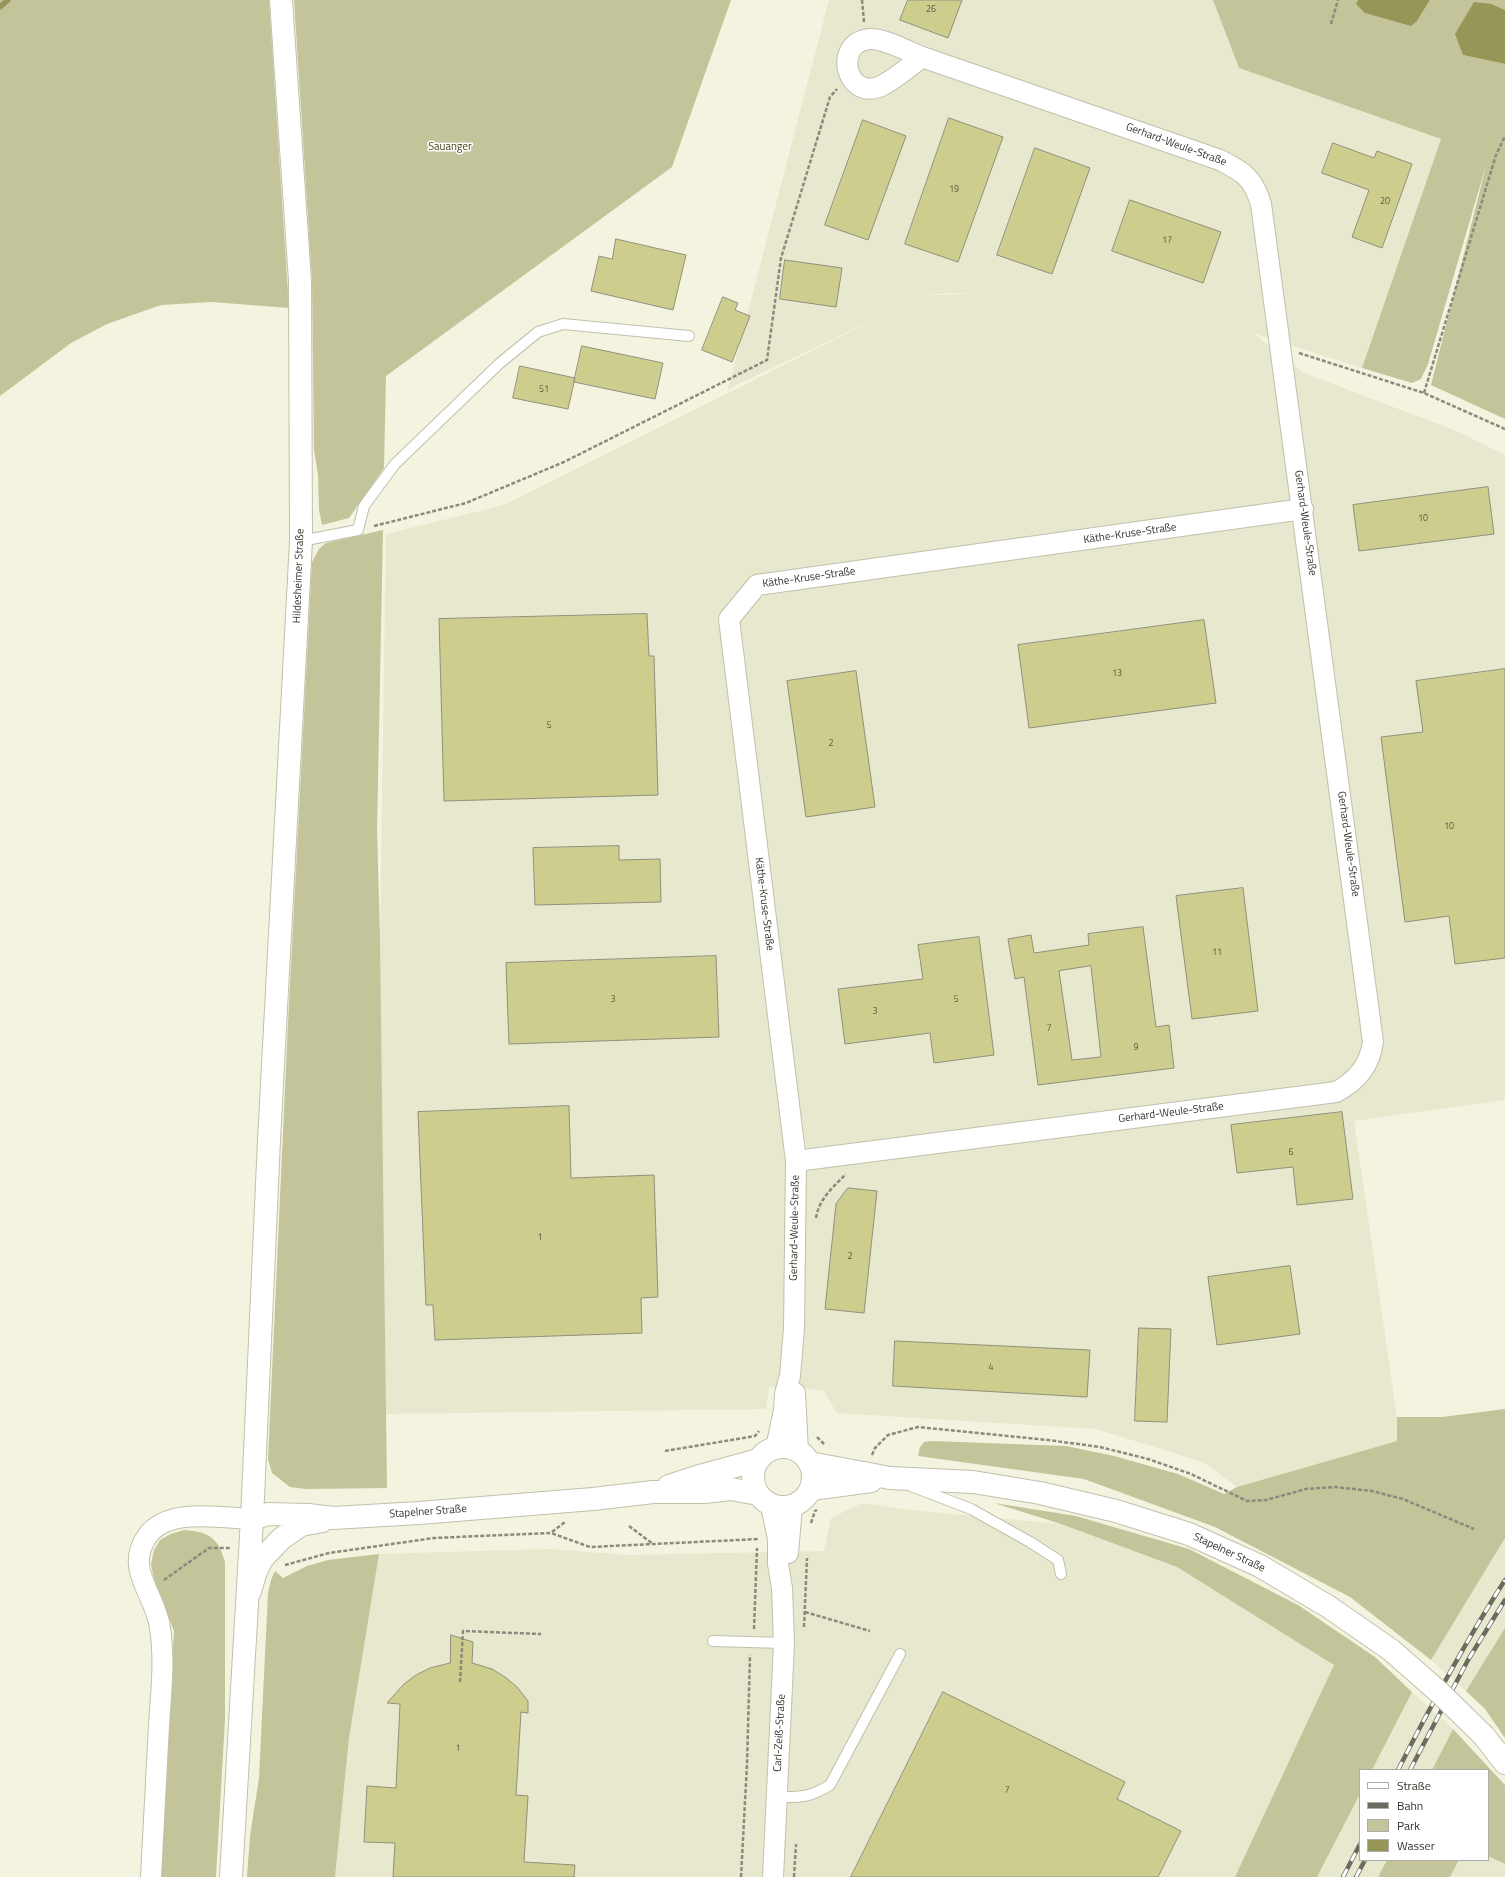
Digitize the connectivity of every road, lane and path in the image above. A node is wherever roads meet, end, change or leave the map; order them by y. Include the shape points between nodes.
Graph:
1 (281, 0) edge
2 (1338, 0) edge
3 (1331, 24) dead end
4 (922, 57) junction
5 (849, 75) junction
6 (1505, 136) edge
7 (689, 336) dead end
8 (1282, 350) junction
9 (1424, 392) junction
10 (1505, 429) edge
11 (1303, 509) junction
12 (358, 530) junction
13 (301, 541) junction
14 (852, 1155) junction
15 (796, 1161) junction
16 (816, 1220) dead end
17 (790, 1376) junction
18 (760, 1430) dead end
19 (776, 1448) junction
20 (666, 1451) dead end
21 (804, 1457) junction
22 (758, 1460) junction
23 (880, 1476) junction
24 (653, 1492) junction
25 (816, 1499) junction
26 (774, 1502) junction
27 (333, 1518) junction
28 (252, 1520) junction
29 (301, 1525) junction
30 (629, 1526) dead end
31 (810, 1527) dead end
32 (1474, 1529) dead end
33 (778, 1539) junction
34 (653, 1544) junction
35 (260, 1550) junction
36 (807, 1557) dead end
37 (1061, 1574) dead end
38 (782, 1588) junction
39 (148, 1591) junction
40 (805, 1612) junction
41 (870, 1631) dead end
42 (541, 1634) dead end
43 (804, 1635) dead end
44 (713, 1641) dead end
45 (784, 1643) junction
46 (900, 1654) dead end
47 (460, 1682) dead end
48 (1505, 1763) edge
49 (777, 1797) junction
50 (796, 1841) dead end
51 (151, 1877) edge
52 (231, 1877) edge
53 (773, 1877) edge
54 (794, 1877) edge

1 - 13 main road, Hildesheimer Straße via 300,281
2 - 3 path
4 - 5 street via 879,87 858,85
4 - 5 street, Gerhard-Weule-Straße via 870,39 857,44 849,54
4 - 8 street, Gerhard-Weule-Straße via 1220,160 1251,179 1262,204
5 - 12 path via 830,97 781,258 767,360 529,477 466,503
6 - 9 path via 1496,155
7 - 12 lane via 562,324 538,332 500,363 395,464 364,506
8 - 9 path via 1308,355
8 - 11 street, Gerhard-Weule-Straße
9 - 10 path
11 - 14 street, Gerhard-Weule-Straße via 1373,1034 1372,1050 1362,1072 1350,1084 1336,1092
11 - 15 street, Käthe-Kruse-Straße via 757,585 729,619
12 - 13 lane
13 - 28 main road, Hildesheimer Straße
14 - 15 street, Gerhard-Weule-Straße
14 - 16 path via 853,1167 833,1186 818,1207
15 - 17 street, Gerhard-Weule-Straße via 794,1328
17 - 19 street, Gerhard-Weule-Straße
17 - 21 street, Gerhard-Weule-Straße
18 - 20 path via 756,1436
19 - 21 main road, Stapelner Straße via 783,1447
19 - 22 main road, Stapelner Straße via 769,1450
21 - 23 main road, Stapelner Straße
21 - 25 main road via 813,1471
22 - 24 main road, Stapelner Straße
22 - 26 main road via 753,1477
23 - 25 main road, Stapelner Straße
23 - 32 path via 871,1457 875,1448 888,1435 918,1427 1100,1447 1148,1459 1191,1474 1247,1501 1266,1500 1306,1489 1335,1487 1372,1491 1404,1499
23 - 37 lane via 971,1509 1058,1560
23 - 48 main road, Stapelner Straße, bridge via 973,1482 1040,1493 1116,1511 1189,1534 1260,1566 1328,1607 1391,1650 1484,1736
24 - 26 main road, Stapelner Straße via 731,1489
24 - 27 main road, Stapelner Straße via 543,1504
25 - 26 main road via 800,1503
25 - 31 path
26 - 33 street, Carl-Zeiß-Straße
26 - 38 street, Carl-Zeiß-Straße via 788,1562
27 - 28 main road, Stapelner Straße via 268,1514
27 - 29 main road
28 - 29 main road via 275,1526
28 - 35 main road, Hildesheimer Straße
28 - 39 street via 177,1518 158,1525 142,1544 139,1555 138,1568
29 - 35 main road
30 - 34 path
33 - 34 path
33 - 38 street, Carl-Zeiß-Straße via 778,1564
34 - 35 path via 590,1547 552,1533 434,1538 329,1553 285,1565
35 - 39 path via 209,1548
35 - 52 main road, Hildesheimer Straße via 248,1598
36 - 40 path
38 - 45 street, Carl-Zeiß-Straße
39 - 51 street via 160,1627 162,1670
40 - 41 path
40 - 43 path
42 - 47 path via 463,1632
44 - 45 lane
45 - 49 street, Carl-Zeiß-Straße
46 - 49 lane via 830,1785 815,1794
49 - 53 street, Carl-Zeiß-Straße
50 - 54 path

